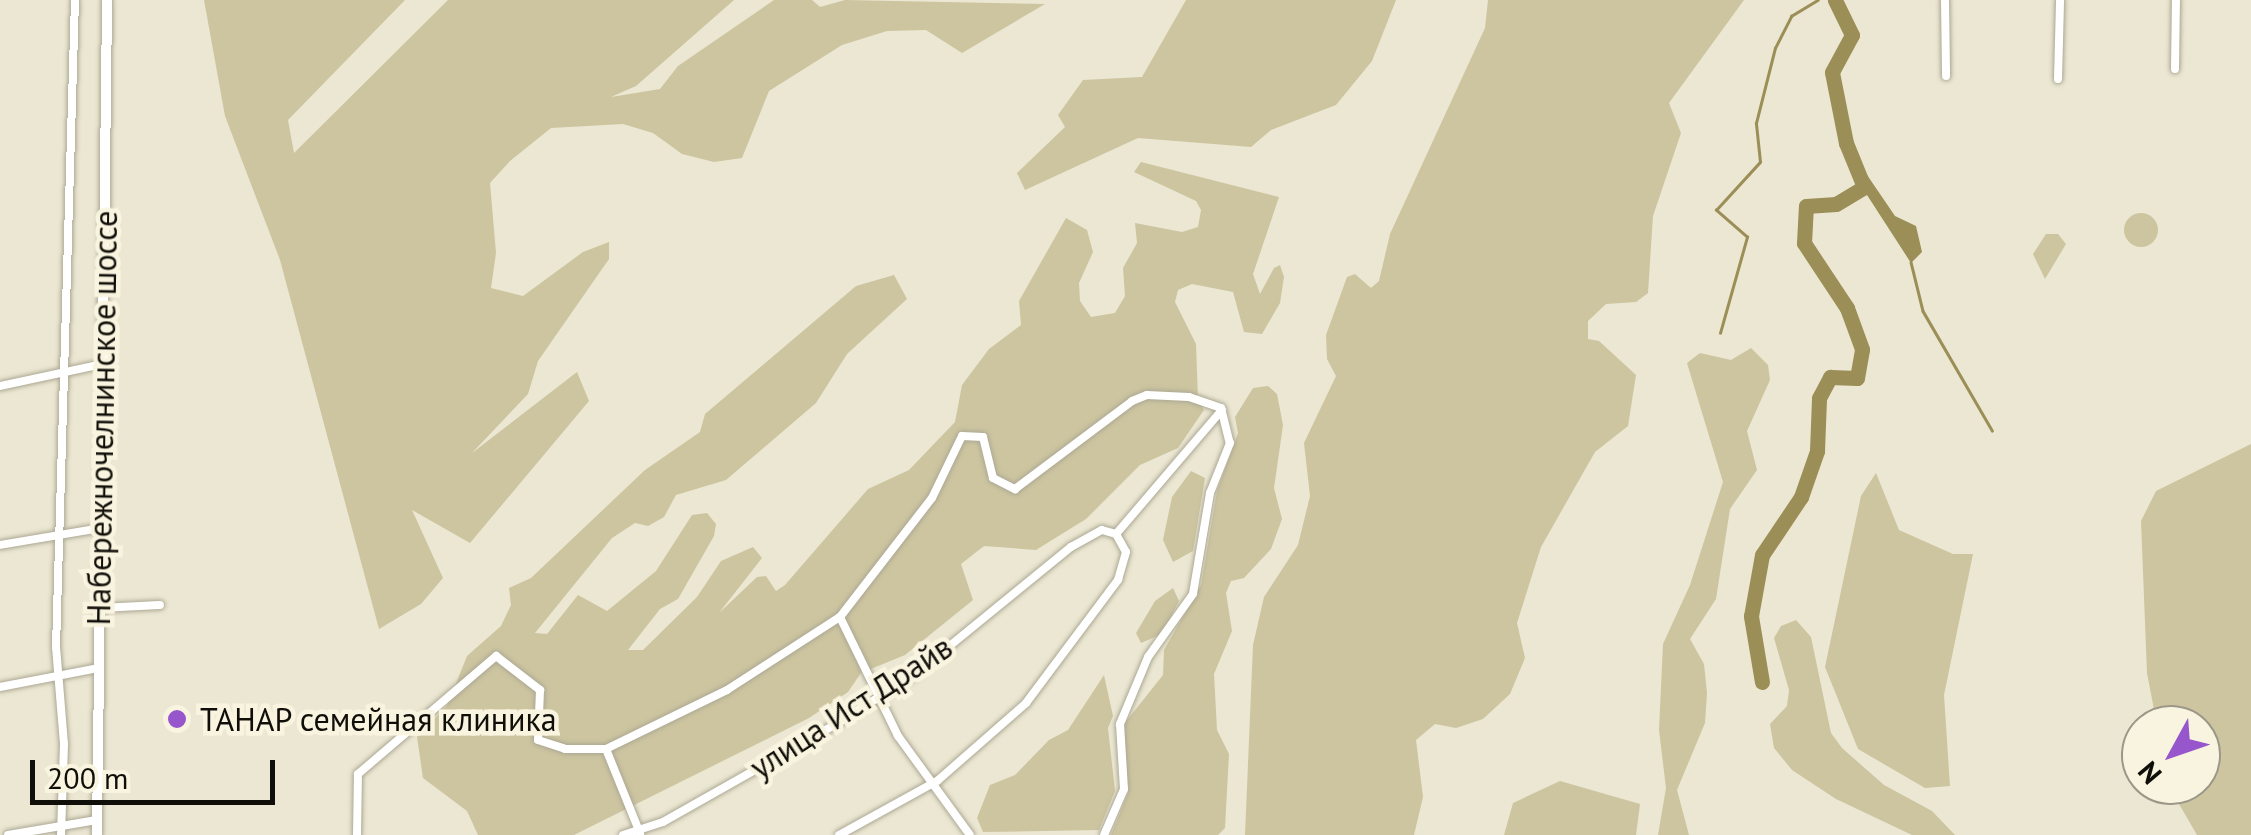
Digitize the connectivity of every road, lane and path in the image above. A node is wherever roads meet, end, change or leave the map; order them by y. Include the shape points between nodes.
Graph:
1 (75, 0) edge
2 (107, 0) edge
3 (1945, 0) edge
4 (2060, 0) edge
5 (2176, 0) edge
6 (2175, 69) dead end
7 (1946, 76) dead end
8 (2058, 79) dead end
9 (103, 364) junction
10 (64, 372) junction
11 (0, 386) edge
12 (1222, 410) junction
13 (101, 528) junction
14 (1116, 534) junction
15 (60, 536) junction
16 (0, 545) edge
17 (160, 605) dead end
18 (100, 608) junction
19 (840, 617) junction
20 (99, 668) junction
21 (58, 676) junction
22 (0, 687) edge
23 (877, 698) junction
24 (606, 749) junction
25 (932, 784) junction
26 (97, 820) junction
27 (61, 830) edge
28 (640, 833) edge
29 (8, 835) edge
30 (97, 835) edge
31 (357, 835) edge
32 (623, 835) edge
33 (839, 835) edge
34 (970, 835) edge
35 (1104, 835) edge

1 - 10 street
2 - 9 main road, Набережночелнинское шоссе
3 - 7 street
4 - 8 street
5 - 6 street
9 - 10 street
9 - 13 main road, Набережночелнинское шоссе
10 - 11 street
10 - 15 street
12 - 14 street
12 - 19 street via 1189,398 1147,395 1111,414 1015,489 993,478 984,438 962,436 932,498
12 - 35 street via 1230,444 1210,494 1197,583 1172,632 1148,657 1120,724 1124,789
13 - 15 street
13 - 18 main road, Набережночелнинское шоссе
14 - 23 street, улица Ист Драйв via 1102,530 1071,547
14 - 25 street via 1126,552 1118,580 1071,647 1006,724
15 - 16 street
15 - 21 street
17 - 18 street
18 - 20 main road, Набережночелнинское шоссе
19 - 23 street
19 - 24 street via 727,690
20 - 21 street
20 - 26 main road, Набережночелнинское шоссе
21 - 22 street
21 - 27 street
23 - 25 street
23 - 28 street, улица Ист Драйв
24 - 28 street
24 - 31 street via 565,749 538,740 540,690 496,656 358,774
25 - 33 street
25 - 34 street
26 - 27 street
26 - 30 main road, Набережночелнинское шоссе
27 - 29 street
28 - 32 street, улица Ист Драйв

